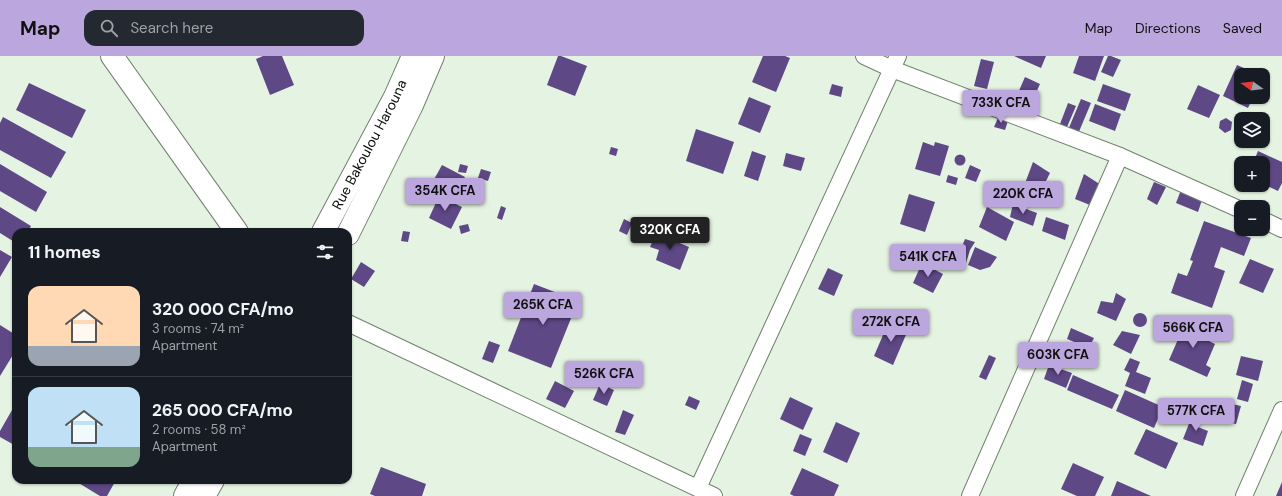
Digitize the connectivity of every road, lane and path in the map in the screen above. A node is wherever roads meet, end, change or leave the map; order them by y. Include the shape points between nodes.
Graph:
1 (112, 56) edge
2 (413, 56) edge
3 (433, 56) edge
4 (864, 56) edge
5 (895, 62) edge
6 (1120, 156) junction
7 (1234, 207) edge
8 (1270, 223) edge
9 (234, 228) edge
10 (325, 228) edge
11 (351, 228) edge
12 (1282, 229) edge
13 (352, 325) edge
14 (1282, 410) edge
15 (192, 484) edge
16 (211, 484) edge
17 (698, 488) junction
18 (185, 496) edge
19 (204, 496) edge
20 (714, 496) edge
21 (970, 496) edge
22 (1244, 496) edge

1 - 9 main road
2 - 10 main road, Rue Bakoulou Harouna via 395,97
3 - 11 main road, Rue Bakoulou Harouna via 412,105
4 - 5 street
5 - 6 street
5 - 17 street
6 - 7 street
6 - 21 street
8 - 12 street
13 - 17 street
14 - 22 street
15 - 18 main road
16 - 19 main road
17 - 20 street

